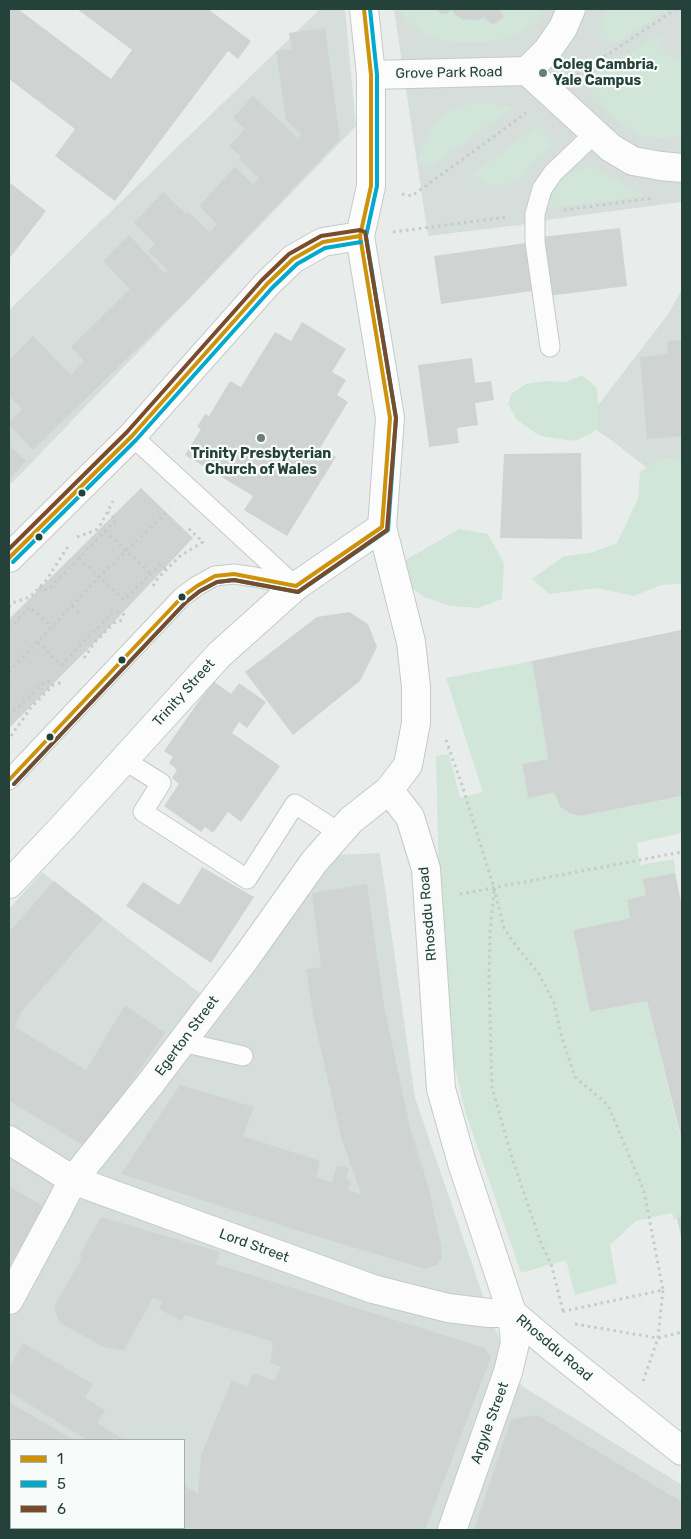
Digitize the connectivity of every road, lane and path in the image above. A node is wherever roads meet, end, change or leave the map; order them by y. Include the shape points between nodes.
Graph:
1 (364, 9) edge
2 (571, 9) edge
3 (676, 9) edge
4 (528, 72) junction
5 (371, 75) junction
6 (552, 94) junction
7 (595, 134) junction
8 (682, 168) edge
9 (412, 196) dead end
10 (360, 236) junction
11 (550, 347) dead end
12 (132, 436) junction
13 (116, 495) dead end
14 (108, 512) junction
15 (176, 516) dead end
16 (182, 523) dead end
17 (382, 527) junction
18 (106, 531) junction
19 (126, 551) junction
20 (9, 558) edge
21 (80, 558) junction
22 (166, 570) junction
23 (151, 574) junction
24 (99, 577) junction
25 (296, 586) junction
26 (39, 587) junction
27 (149, 592) dead end
28 (72, 606) junction
29 (9, 607) edge
30 (80, 614) dead end
31 (135, 615) dead end
32 (127, 618) junction
33 (52, 627) junction
34 (9, 628) edge
35 (38, 642) junction
36 (80, 664) dead end
37 (9, 672) edge
38 (69, 679) dead end
39 (9, 682) edge
40 (12, 685) dead end
41 (53, 685) junction
42 (9, 716) edge
43 (443, 732) dead end
44 (9, 738) edge
45 (124, 760) junction
46 (9, 780) edge
47 (389, 790) junction
48 (340, 833) junction
49 (682, 852) edge
50 (9, 884) edge
51 (494, 888) junction
52 (182, 1042) junction
53 (242, 1056) dead end
54 (9, 1140) edge
55 (73, 1180) junction
56 (663, 1290) junction
57 (9, 1300) edge
58 (563, 1312) junction
59 (512, 1313) junction
60 (572, 1324) dead end
61 (682, 1332) edge
62 (658, 1338) junction
63 (633, 1411) junction
64 (682, 1451) edge
65 (452, 1530) edge

1 - 5 street
2 - 4 street via 563,28
3 - 6 path
4 - 5 street, Grove Park Road
4 - 6 street
5 - 10 street via 371,186
6 - 7 street
6 - 9 path
7 - 8 street via 633,161
7 - 11 lane via 553,173 542,189 535,214 535,242
10 - 12 street via 323,242 293,259
10 - 17 street via 390,418
12 - 20 street
12 - 25 lane
13 - 14 path
14 - 18 path via 116,520
14 - 26 path via 96,530 74,538
15 - 19 path via 168,510
16 - 22 path via 203,542 180,556
17 - 25 street, Trinity Street
17 - 47 street via 411,642 416,687 416,723 408,765
18 - 19 path
18 - 21 path
19 - 23 path
19 - 24 path
21 - 24 path
21 - 26 path via 49,588 43,590
22 - 23 path via 160,564
22 - 27 path
23 - 24 path via 124,600
24 - 28 path
25 - 45 street, Trinity Street via 219,655
25 - 46 lane via 234,574 215,576 197,586 182,597
26 - 29 path via 30,597
28 - 30 path
28 - 33 path
31 - 32 path
32 - 35 path via 120,612 113,612 61,665
32 - 36 path via 114,623
33 - 34 path via 30,607
33 - 35 path
35 - 37 path
38 - 41 path
39 - 40 path
41 - 42 path via 49,681 44,682
41 - 44 path via 30,708
43 - 51 path
45 - 48 lane via 161,784 143,812 247,879 295,804
45 - 50 street, Trinity Street
47 - 48 street, Egerton Street via 351,820
47 - 59 street, Rhosddu Road via 410,817 426,869 441,1089
48 - 52 street, Egerton Street via 314,862
49 - 51 path
51 - 56 path via 504,928 539,974 554,1003 575,1077 608,1105 644,1191
51 - 58 path via 489,981 492,1087 513,1161 551,1264
52 - 53 lane
52 - 55 street, Egerton Street
54 - 55 street, Lord Street
55 - 57 street, Egerton Street
55 - 59 street, Lord Street via 373,1288 448,1308
56 - 58 path
56 - 62 path
58 - 59 path
59 - 63 street, Rhosddu Road
59 - 65 street, Argyle Street via 515,1342 508,1372
60 - 62 path
61 - 62 path
62 - 63 path
63 - 64 street, Rhosddu Road

